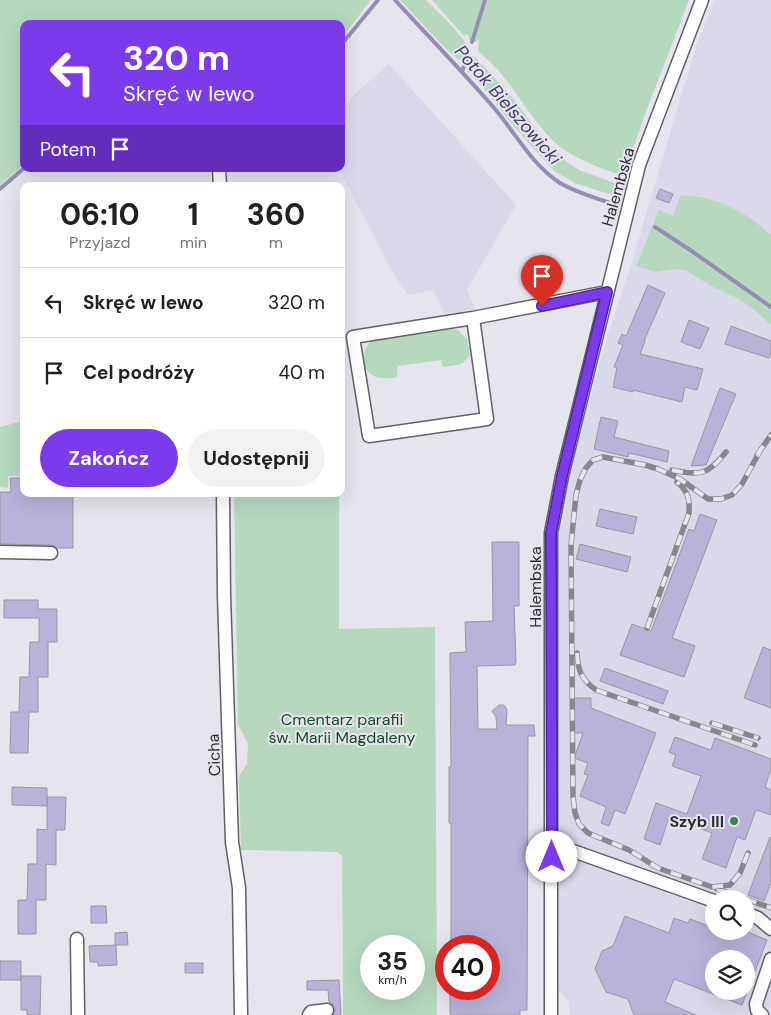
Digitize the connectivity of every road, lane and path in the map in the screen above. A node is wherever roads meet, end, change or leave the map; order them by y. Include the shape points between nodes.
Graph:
1 (702, 0) edge
2 (607, 292) junction
3 (473, 318) junction
4 (223, 497) edge
5 (0, 552) edge
6 (51, 553) dead end
7 (551, 846) junction
8 (705, 898) edge
9 (755, 916) edge
10 (771, 929) edge
11 (77, 939) dead end
12 (771, 959) edge
13 (327, 1010) dead end
14 (78, 1015) edge
15 (241, 1015) edge
16 (309, 1015) edge
17 (550, 1015) edge
18 (762, 1015) edge

1 - 2 street, Halembska via 639,165
2 - 3 street
2 - 7 street, Halembska via 551,533
3 - 3 street via 487,419 369,436 353,337
4 - 15 street, Cicha via 232,842 239,888
5 - 6 street
7 - 8 street via 559,846
7 - 17 street, Halembska
9 - 10 street
11 - 14 street
12 - 18 street via 756,1004
13 - 16 street

